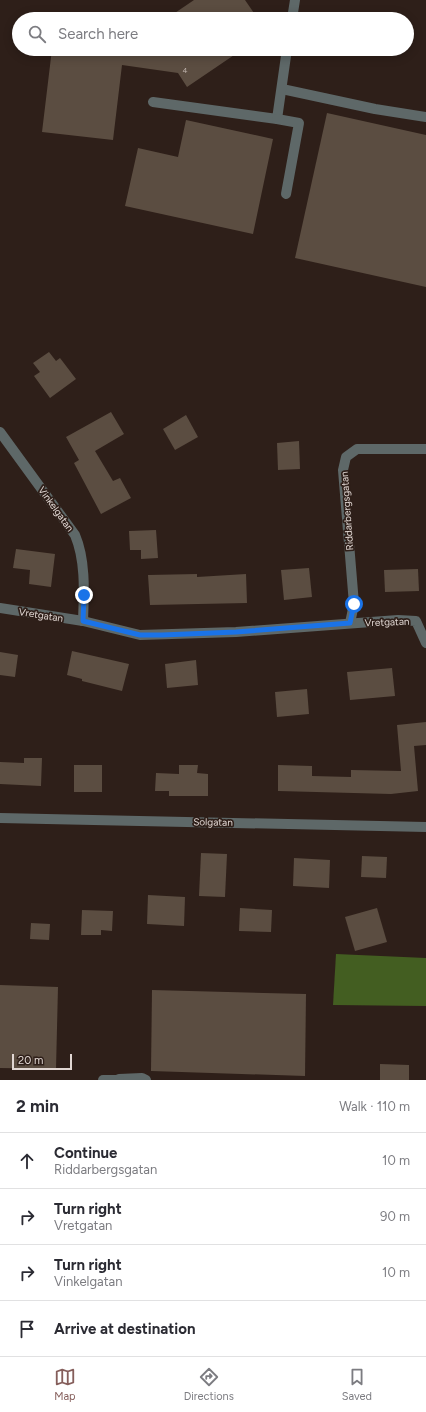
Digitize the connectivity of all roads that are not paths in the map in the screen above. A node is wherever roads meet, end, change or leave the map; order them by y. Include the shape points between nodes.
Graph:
1 (295, 0) edge
2 (293, 12) edge
3 (286, 56) edge
4 (282, 89) junction
5 (153, 102) dead end
6 (426, 117) edge
7 (277, 120) junction
8 (286, 194) dead end
9 (0, 432) edge
10 (426, 449) edge
11 (0, 608) edge
12 (83, 621) junction
13 (350, 623) junction
14 (426, 643) edge
15 (0, 818) edge
16 (426, 827) edge
17 (103, 1080) edge
18 (119, 1080) edge
19 (146, 1080) edge

1 - 2 street
3 - 4 street
4 - 6 street
4 - 7 street
5 - 7 street
7 - 8 street via 299,123
9 - 12 street, Vinkelgatan via 75,535 80,547 84,595
10 - 13 street, Riddarbergsgatan via 357,449 346,457 343,470 354,604
11 - 12 street, Vretgatan
12 - 13 street, Vretgatan via 140,635 236,632
13 - 14 street, Vretgatan via 416,621
15 - 16 street, Solgatan
17 - 18 street
18 - 19 street

